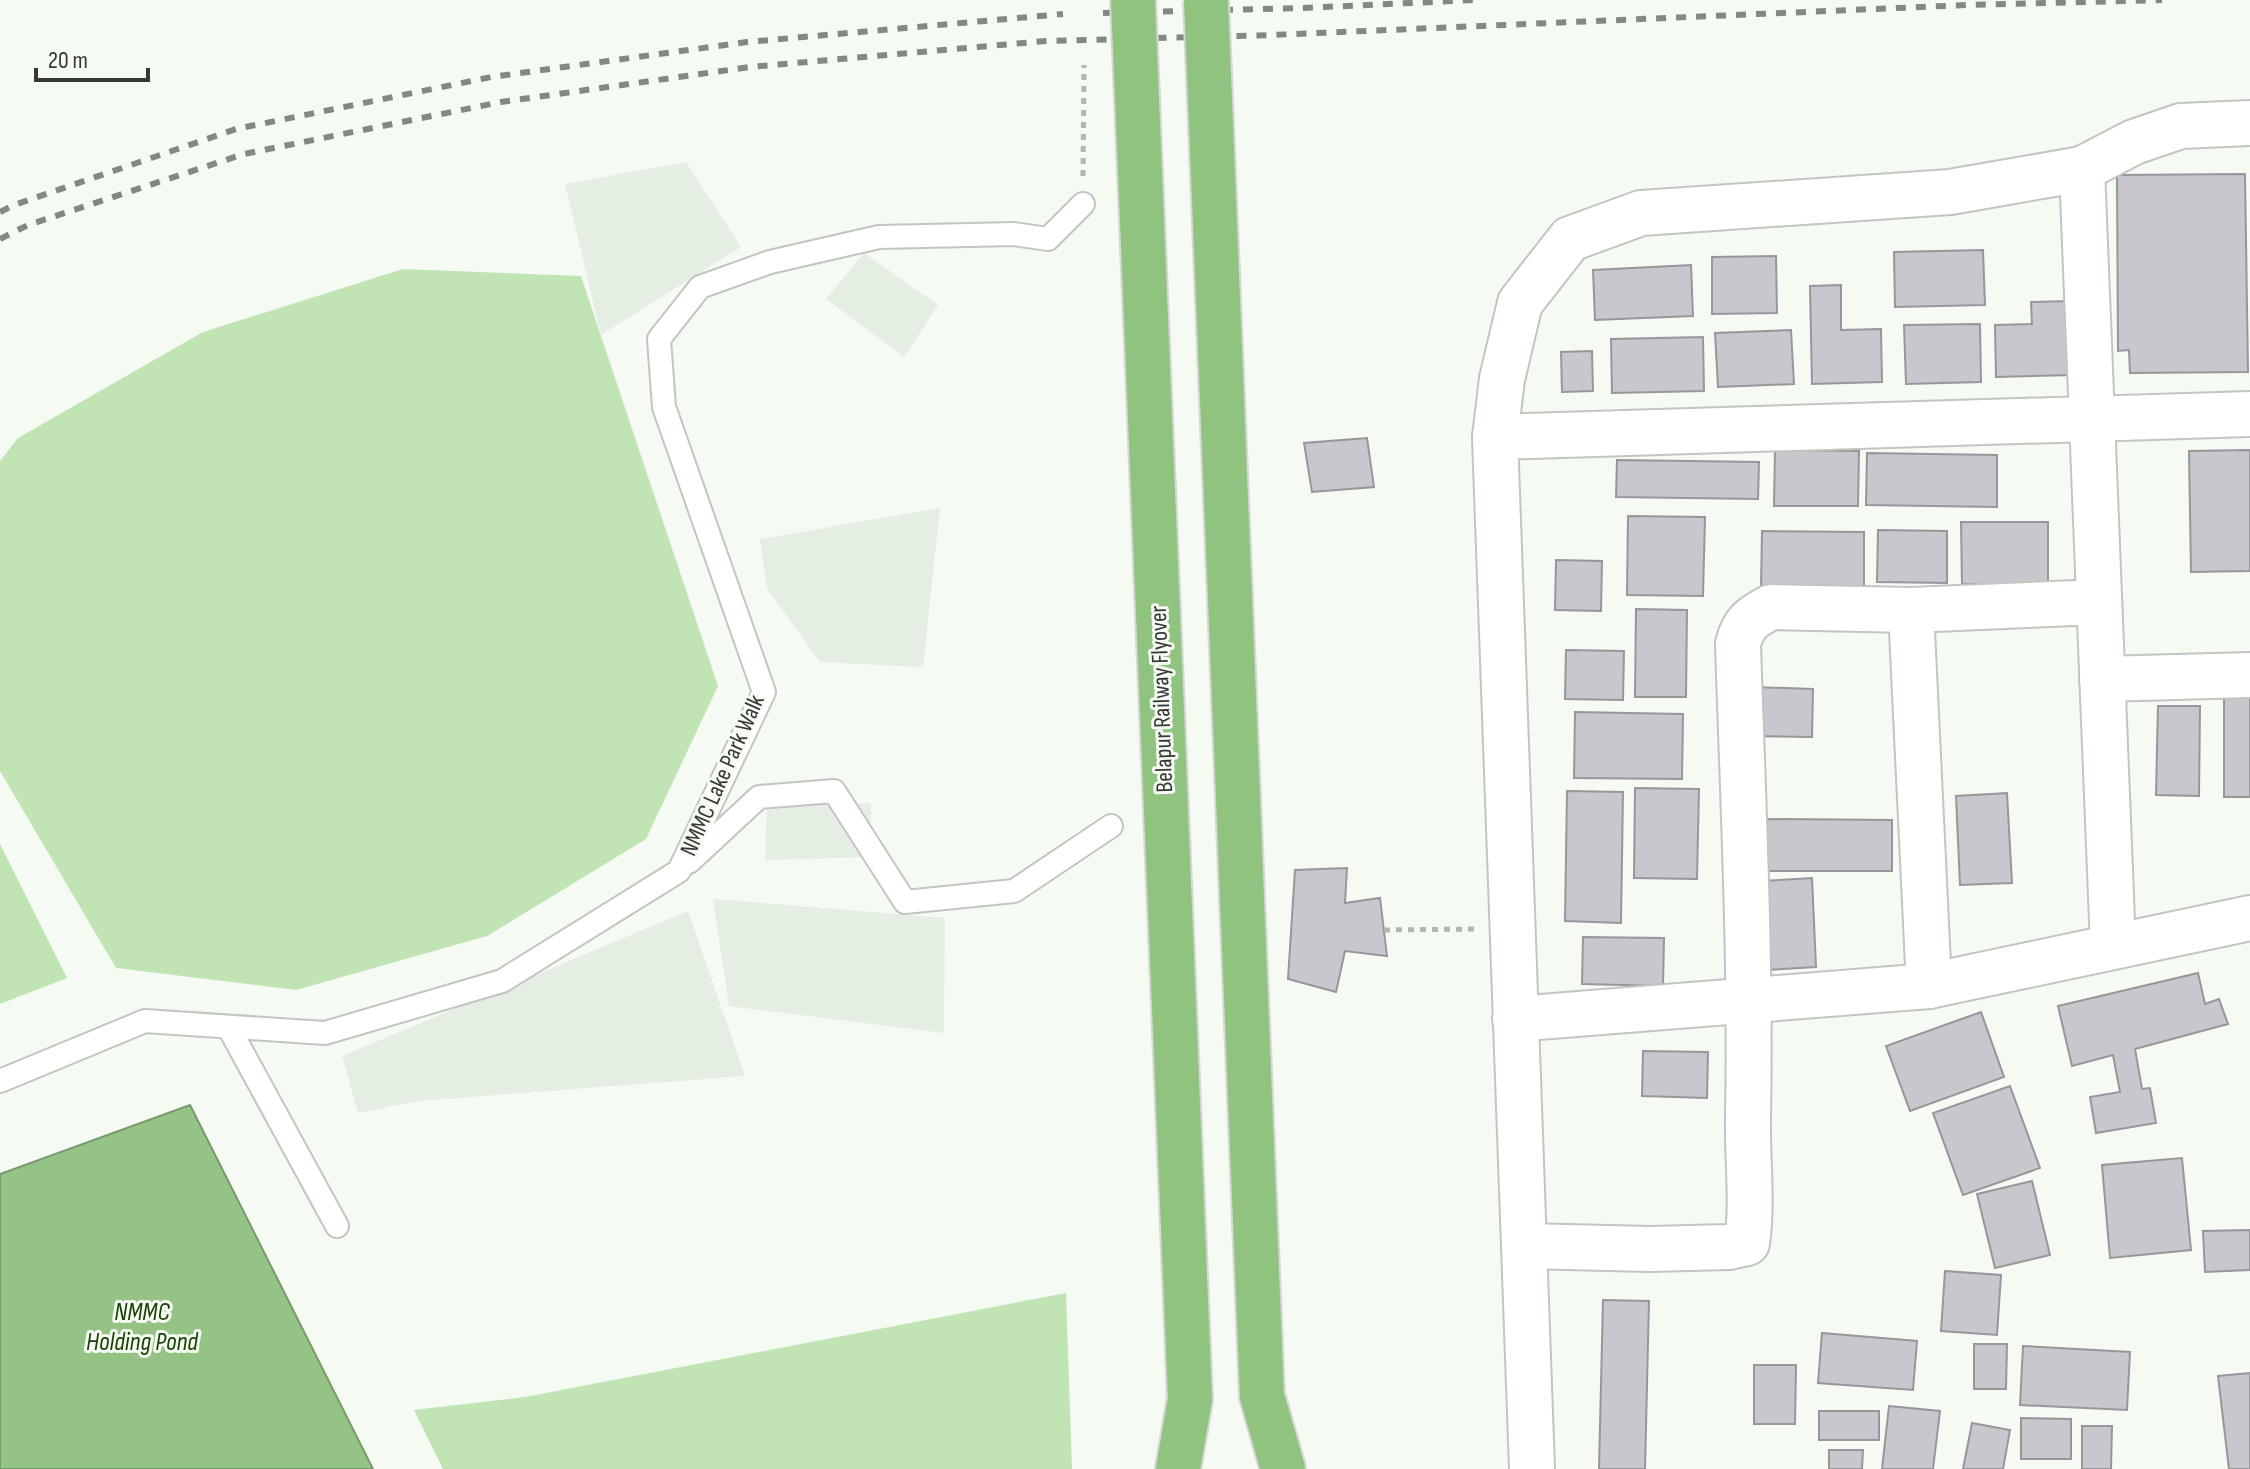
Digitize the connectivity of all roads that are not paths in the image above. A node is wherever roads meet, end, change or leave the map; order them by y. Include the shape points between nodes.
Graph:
1 (1133, 0) edge
2 (1206, 0) edge
3 (2250, 123) edge
4 (2082, 169) junction
5 (1083, 204) road end
6 (2250, 414) edge
7 (2092, 419) junction
8 (1495, 437) junction
9 (2099, 602) junction
10 (1911, 610) junction
11 (2250, 675) edge
12 (2102, 679) junction
13 (1111, 826) dead end
14 (679, 871) junction
15 (2250, 918) edge
16 (2113, 946) junction
17 (1929, 986) junction
18 (1750, 1000) junction
19 (1515, 1019) junction
20 (229, 1028) junction
21 (0, 1081) edge
22 (337, 1226) dead end
23 (1524, 1246) junction
24 (1262, 1396) junction
25 (1190, 1399) junction
26 (1178, 1469) edge
27 (1191, 1469) edge
28 (1268, 1469) edge
29 (1283, 1469) edge
30 (1532, 1469) edge

1 - 25 highway, Belapur Railway Flyover, bridge
2 - 24 highway, bridge
3 - 4 street via 2181,126 2134,142
4 - 7 street
4 - 8 street via 1950,192 1641,213 1570,239 1520,303
5 - 14 lane, NMMC Lake Park Walk via 1048,239 1014,234 879,237 770,262 700,287 659,339 664,407 764,692
6 - 7 street
7 - 8 street
7 - 9 street
8 - 19 street
9 - 10 street
9 - 12 street
10 - 17 street
10 - 18 street via 1771,607 1741,629
11 - 12 street
12 - 16 street
13 - 14 lane via 1014,891 905,902 834,791 759,797
14 - 20 lane, NMMC Lake Park Walk via 502,981 325,1033
15 - 16 street
16 - 17 street
17 - 18 street
18 - 19 street
18 - 23 street via 1747,1243 1650,1249
19 - 23 street
20 - 21 lane, NMMC Lake Park Walk via 145,1021
20 - 22 lane
23 - 30 street
24 - 28 highway
24 - 29 highway
25 - 26 highway
25 - 27 highway

